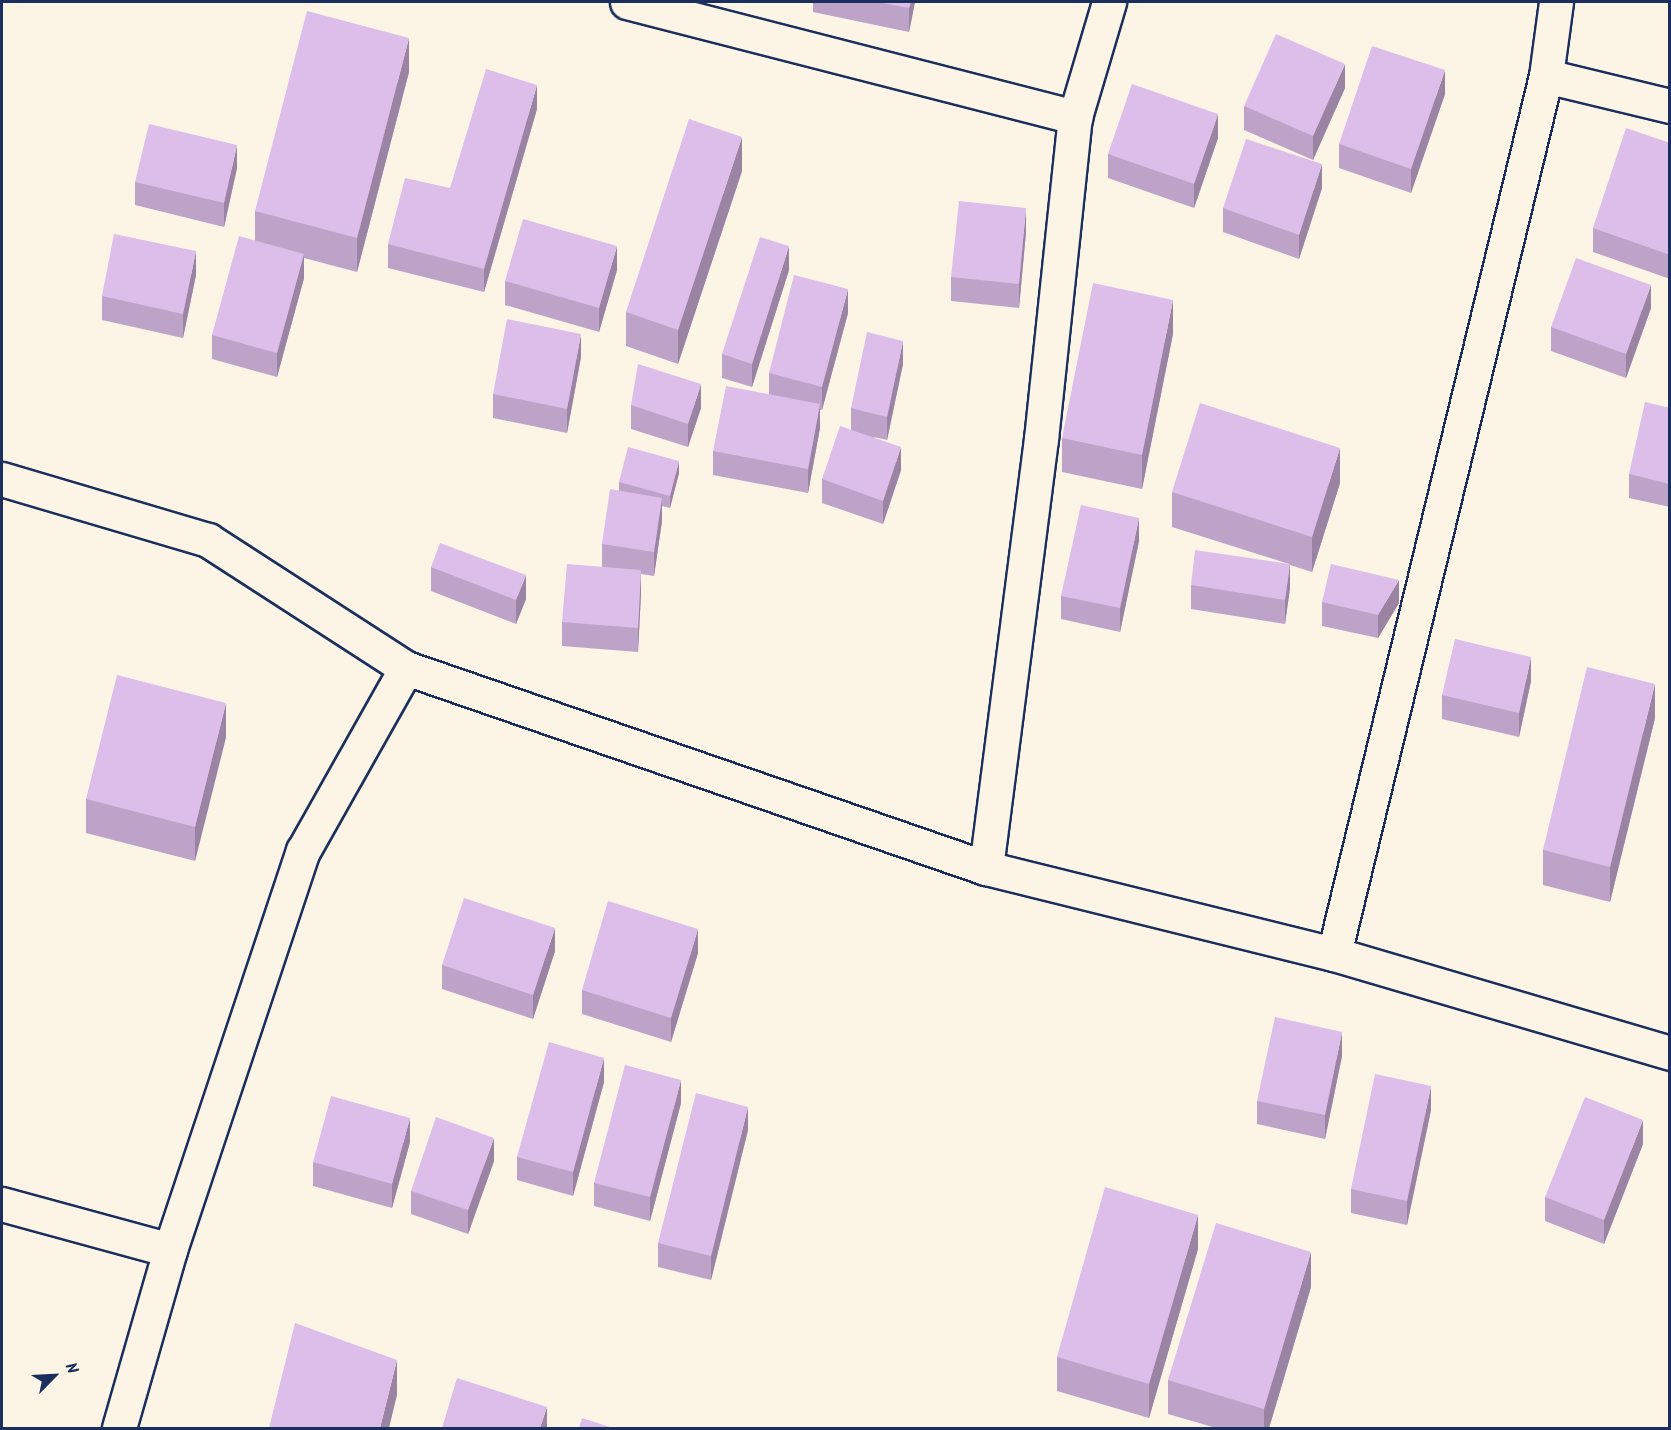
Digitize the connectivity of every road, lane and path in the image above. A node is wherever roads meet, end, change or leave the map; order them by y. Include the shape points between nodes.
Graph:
1 (627, 2) edge
2 (1108, 2) edge
3 (1556, 2) edge
4 (1545, 76) junction
5 (1670, 106) edge
6 (1076, 117) junction
7 (2, 479) edge
8 (406, 668) junction
9 (986, 868) junction
10 (1334, 954) junction
11 (1670, 1053) edge
12 (2, 1204) edge
13 (170, 1250) junction
14 (119, 1428) edge

1 - 6 street
2 - 6 street
3 - 4 street
4 - 5 street
4 - 10 street
6 - 9 street
7 - 8 street via 208,540
8 - 9 street
8 - 13 street via 303,851
9 - 10 street
10 - 11 street
12 - 13 street
13 - 14 street

